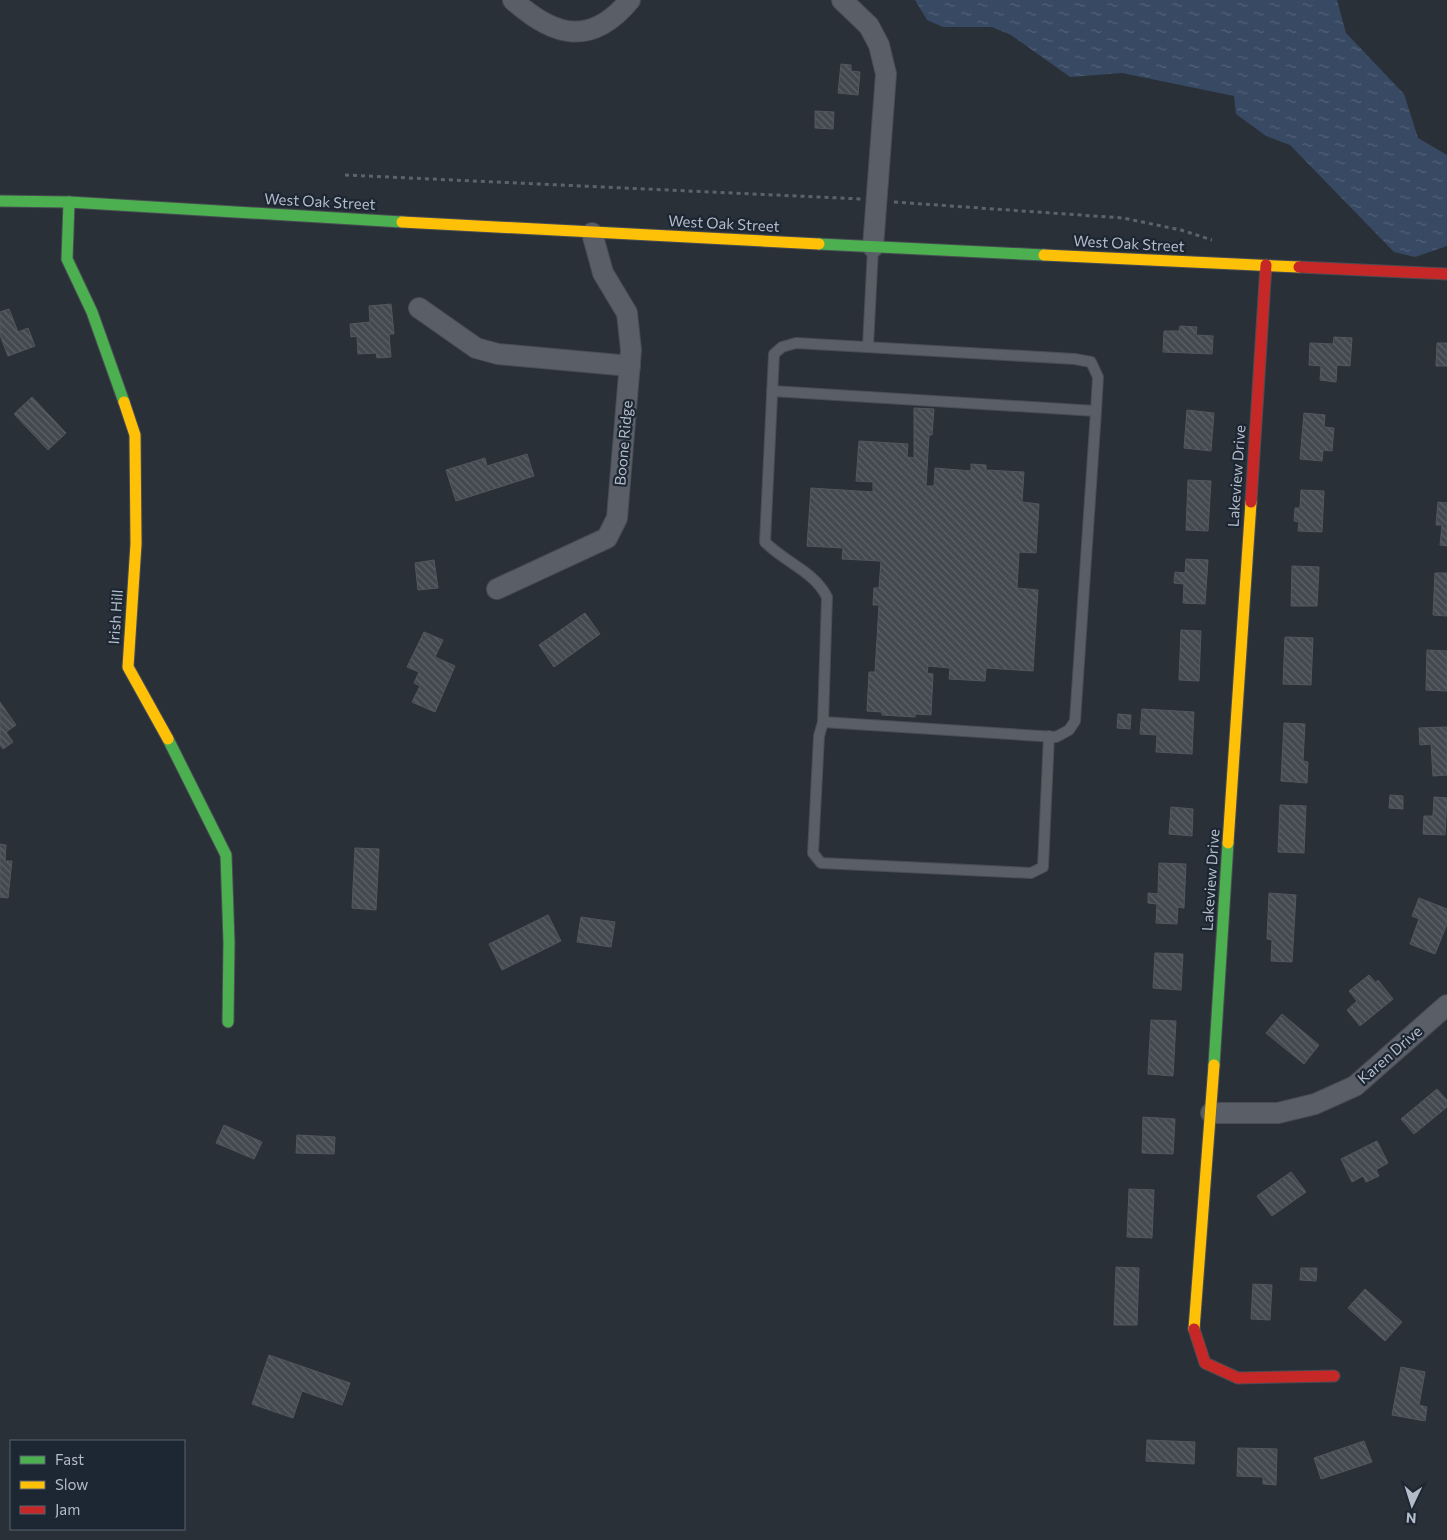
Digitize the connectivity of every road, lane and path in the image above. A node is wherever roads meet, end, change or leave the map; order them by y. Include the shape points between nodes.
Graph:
1 (513, 0) edge
2 (630, 0) edge
3 (842, 0) edge
4 (344, 175) dead end
5 (863, 199) dead end
6 (0, 201) edge
7 (69, 202) junction
8 (895, 202) dead end
9 (592, 233) junction
10 (1221, 243) dead end
11 (873, 247) junction
12 (1266, 265) junction
13 (1447, 274) edge
14 (419, 308) dead end
15 (868, 346) junction
16 (630, 366) junction
17 (772, 391) junction
18 (1096, 411) junction
19 (497, 589) dead end
20 (823, 722) junction
21 (1049, 736) junction
22 (1447, 1005) edge
23 (228, 1022) dead end
24 (1211, 1112) junction
25 (1334, 1376) dead end

1 - 2 street via 534,19 554,29 578,31 600,27 617,16
3 - 11 street via 869,26 880,45 886,74
4 - 5 path
6 - 7 street, West Oak Street
7 - 9 street, West Oak Street
7 - 23 street, Irish Hill via 67,259 92,312 135,435 136,544 128,668 182,764 226,855
8 - 10 path via 1123,218 1181,230
9 - 11 street, West Oak Street
9 - 16 street, Boone Ridge via 603,273 627,313
11 - 12 street, West Oak Street
11 - 15 lane
12 - 13 street, West Oak Street
12 - 24 street, Lakeview Drive
14 - 16 street via 476,348 498,354
15 - 17 lane via 796,343 782,347 774,354
15 - 18 lane via 1091,362 1098,377
16 - 19 street, Boone Ridge via 617,518 607,538
17 - 18 lane
17 - 20 lane via 765,542 809,576 827,597
18 - 21 lane via 1075,721 1069,730 1056,737
20 - 21 lane
20 - 21 lane via 818,736 813,853 821,863 1031,873 1044,867
22 - 24 street, Karen Drive via 1355,1086 1315,1104 1278,1113
24 - 25 street, Lakeview Drive via 1194,1332 1205,1363 1238,1378

